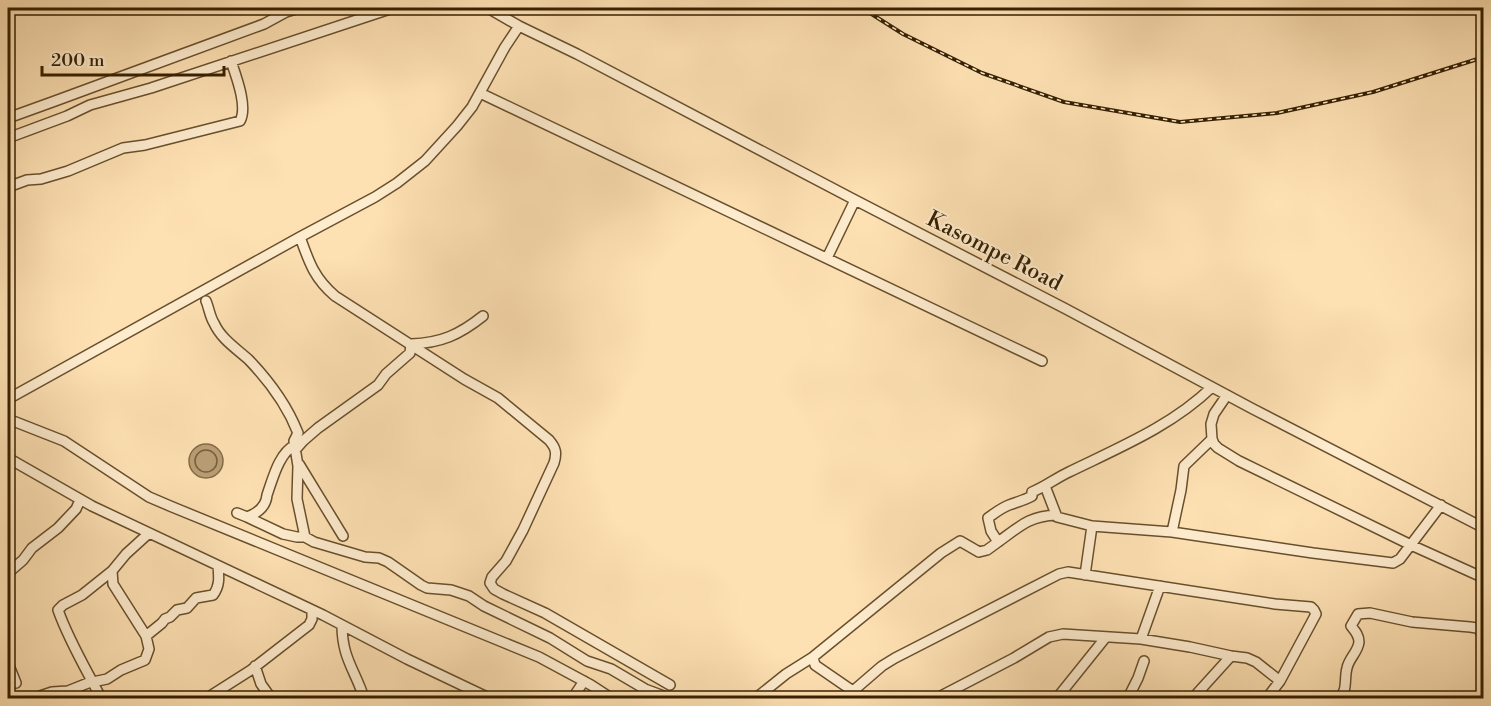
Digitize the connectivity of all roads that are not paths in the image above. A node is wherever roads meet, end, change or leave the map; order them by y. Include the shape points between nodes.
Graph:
1 (300, 8) edge
2 (393, 8) edge
3 (488, 8) edge
4 (519, 26) junction
5 (231, 61) junction
6 (480, 93) junction
7 (8, 118) edge
8 (8, 138) edge
9 (8, 187) edge
10 (855, 200) junction
11 (300, 237) junction
12 (826, 258) junction
13 (206, 301) dead end
14 (483, 316) dead end
15 (411, 344) junction
16 (1042, 361) dead end
17 (1212, 387) junction
18 (1227, 395) junction
19 (8, 399) edge
20 (8, 419) edge
21 (1212, 439) junction
22 (296, 447) junction
23 (8, 458) edge
24 (298, 463) junction
25 (1045, 486) junction
26 (80, 500) junction
27 (1441, 504) junction
28 (237, 513) dead end
29 (1056, 515) junction
30 (247, 517) junction
31 (1092, 526) junction
32 (1484, 528) edge
33 (1172, 532) junction
34 (148, 534) junction
35 (343, 536) dead end
36 (305, 537) junction
37 (998, 542) junction
38 (1411, 545) junction
39 (218, 566) junction
40 (112, 572) junction
41 (8, 573) edge
42 (1085, 575) junction
43 (1484, 578) edge
44 (1160, 586) junction
45 (312, 610) junction
46 (342, 625) junction
47 (1484, 635) edge
48 (146, 636) junction
49 (1106, 637) junction
50 (1141, 639) junction
51 (1231, 656) junction
52 (813, 657) junction
53 (1144, 661) dead end
54 (8, 663) edge
55 (255, 666) junction
56 (58, 681) dead end
57 (584, 681) junction
58 (1280, 681) junction
59 (93, 682) junction
60 (16, 683) dead end
61 (670, 685) dead end
62 (853, 691) junction
63 (50, 695) edge
64 (1268, 698) edge
65 (34, 699) edge
66 (101, 699) edge
67 (207, 699) edge
68 (271, 699) edge
69 (364, 699) edge
70 (489, 699) edge
71 (575, 699) edge
72 (612, 699) edge
73 (669, 699) edge
74 (756, 699) edge
75 (863, 699) edge
76 (938, 699) edge
77 (1057, 699) edge
78 (1128, 699) edge
79 (1193, 699) edge
80 (1339, 699) edge

1 - 7 street
2 - 5 street
3 - 4 street, Kasompe Road
4 - 6 street
4 - 10 street, Kasompe Road
5 - 8 street via 90,105
5 - 9 street via 241,95 240,121 123,148 68,171
6 - 11 street via 425,161 375,197
6 - 12 street
10 - 12 street
10 - 17 street, Kasompe Road
11 - 15 street via 323,285
11 - 19 street
12 - 16 street
13 - 22 street via 214,324 284,403 298,433
14 - 15 street via 442,340
15 - 22 street via 410,353 378,385
15 - 61 street via 498,398 554,446 554,463 523,530 492,577 494,589
17 - 18 street, Kasompe Road
17 - 25 street via 1178,415
18 - 21 street via 1210,424
18 - 27 street, Kasompe Road
20 - 57 street via 64,441 170,506 539,657
21 - 33 street via 1184,466
21 - 38 street via 1218,448 1239,461
22 - 24 street
22 - 30 street via 289,448 281,459 262,509
23 - 26 street
24 - 35 street
24 - 36 street via 297,499
25 - 29 street
25 - 37 street via 988,518
26 - 34 street
26 - 41 street via 58,528
27 - 32 street, Kasompe Road
27 - 38 street
28 - 30 street
29 - 31 street
29 - 37 street via 1026,522
30 - 36 street via 283,534
31 - 33 street
31 - 42 street
33 - 38 street via 1384,562 1400,559
34 - 39 street
34 - 40 street
36 - 73 street via 380,558 427,588 469,596 587,661
37 - 52 street via 980,552 960,542 941,553
38 - 43 street
39 - 45 street
39 - 48 street via 219,584 213,595 196,598
40 - 48 street via 112,584
40 - 59 street via 58,610
42 - 44 street
42 - 62 street via 1059,573 895,658
44 - 50 street
44 - 58 street via 1311,607 1316,614
45 - 46 street
45 - 55 street via 309,625
46 - 69 street via 343,648
46 - 70 street
47 - 80 street via 1477,628 1358,614 1351,626 1358,635 1358,649 1348,664 1345,689
48 - 59 street via 149,649 145,660
49 - 50 street
49 - 76 street via 1049,637
49 - 77 street
50 - 51 street
51 - 58 street via 1247,657
51 - 79 street
52 - 62 street via 815,665
52 - 74 street
53 - 78 street
54 - 60 street
55 - 67 street
55 - 68 street
56 - 63 street
57 - 71 street
57 - 72 street
58 - 64 street
59 - 63 street
59 - 66 street
62 - 75 street
63 - 65 street

